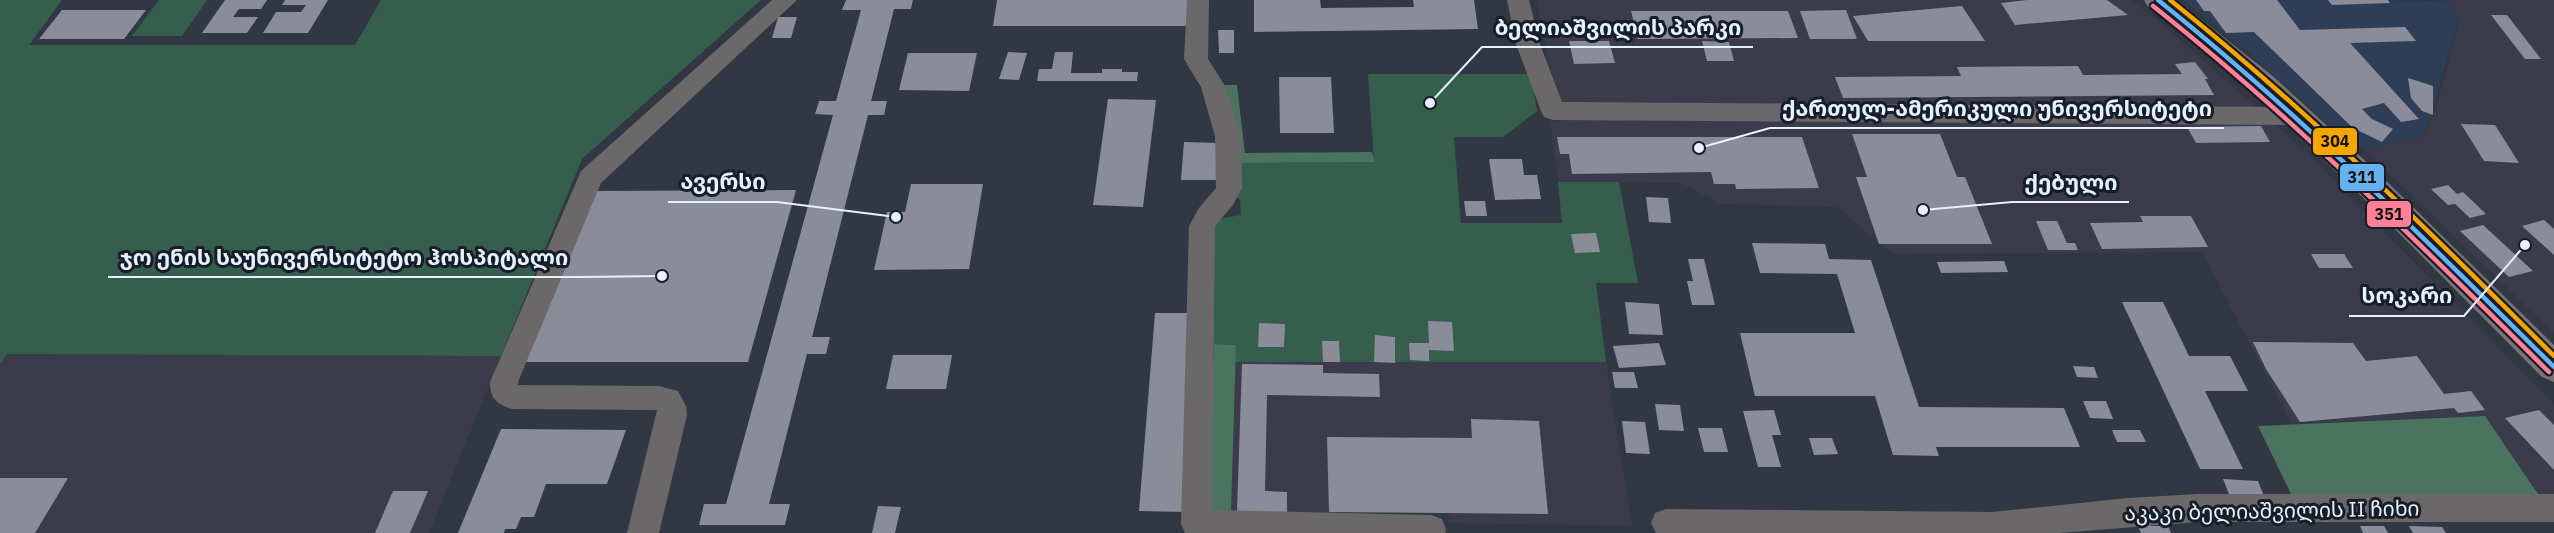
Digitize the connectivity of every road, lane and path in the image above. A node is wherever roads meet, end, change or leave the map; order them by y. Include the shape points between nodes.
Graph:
1 (786, 0) edge
2 (1198, 0) edge
3 (1518, 0) edge
4 (2158, 0) edge
5 (2297, 116) junction
6 (2554, 367) edge
7 (2554, 508) edge
8 (1666, 523) dead end
9 (1431, 529) dead end
10 (644, 533) edge

1 - 10 street via 590,178 504,382 504,392 512,398 668,400 672,415
2 - 9 street via 1196,59 1213,86 1228,135 1229,188 1228,195 1202,226 1196,524
3 - 5 street via 1528,44 1553,111
4 - 5 main road
5 - 6 main road
7 - 8 street, აკაკი ბელიაშვილის II ჩიხი via 2198,508 1992,526

